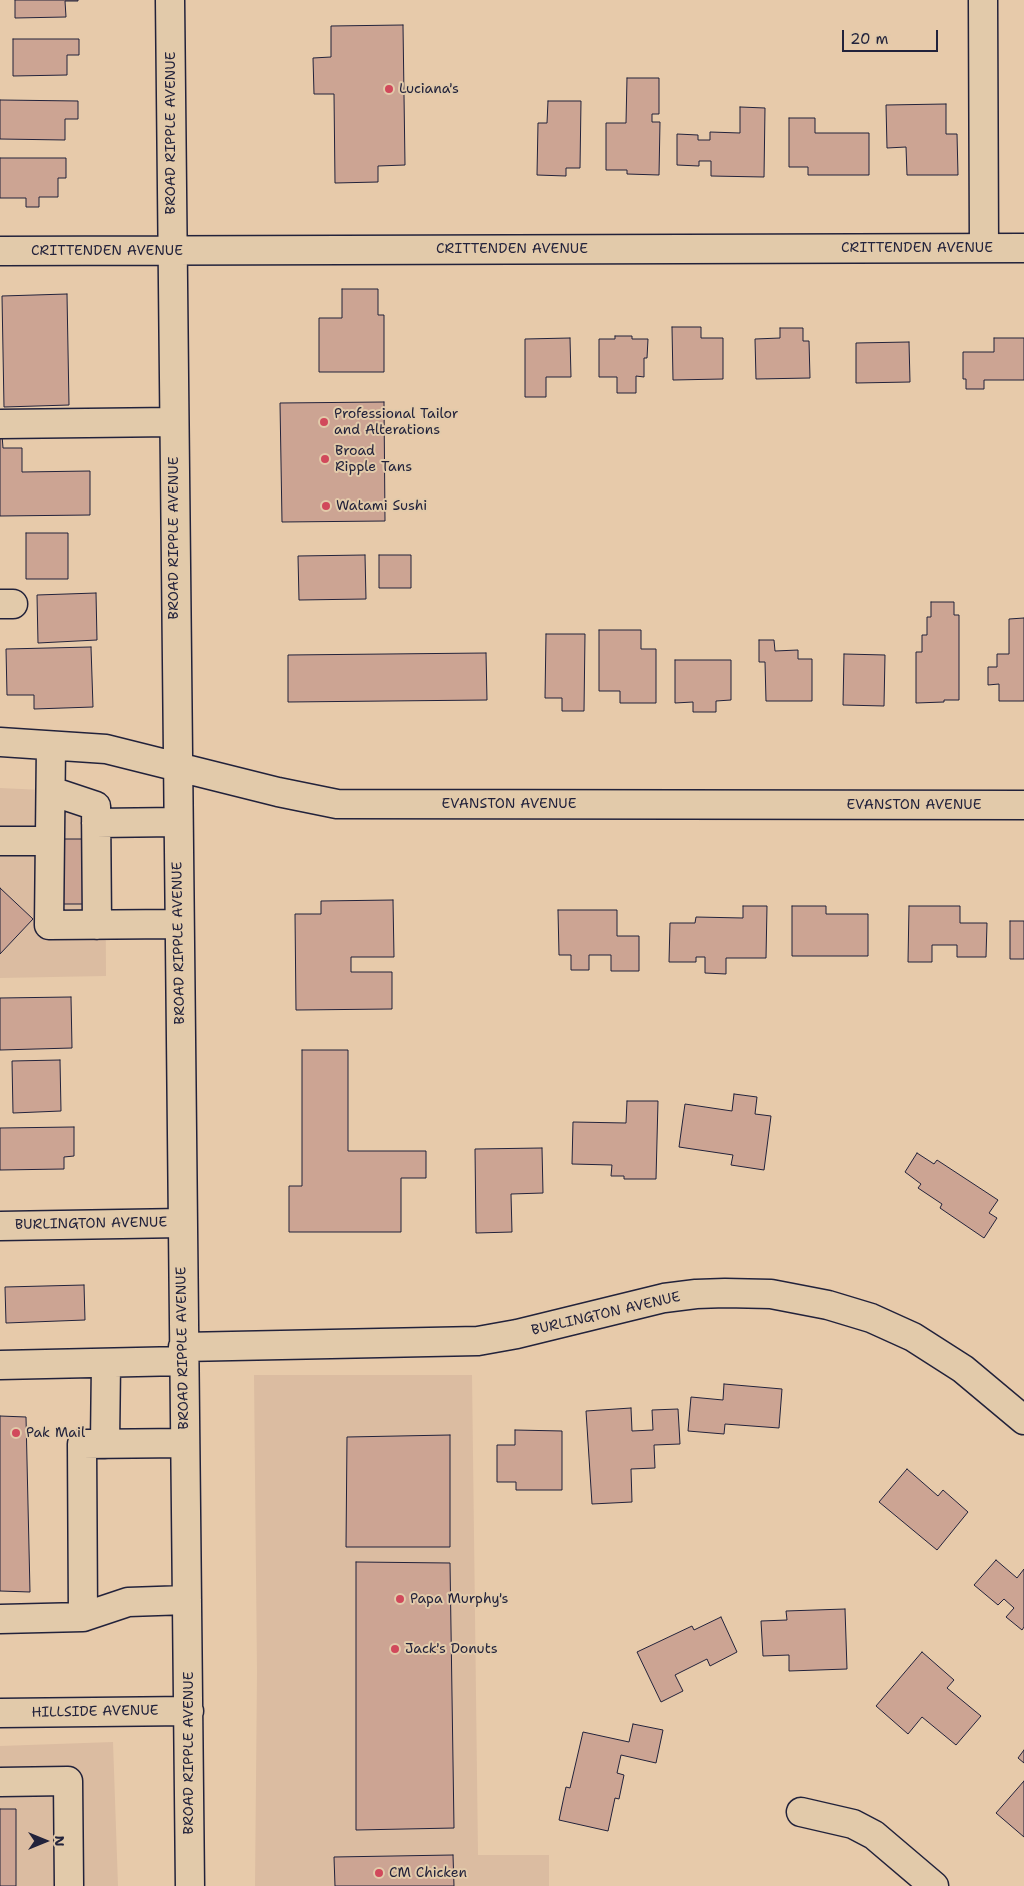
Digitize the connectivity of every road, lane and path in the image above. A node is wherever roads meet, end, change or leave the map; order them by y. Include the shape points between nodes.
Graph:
1 (170, 0) edge
2 (983, 0) edge
3 (984, 248) junction
4 (1024, 248) edge
5 (172, 250) junction
6 (0, 252) edge
7 (174, 422) junction
8 (0, 424) edge
9 (0, 742) edge
10 (51, 746) junction
11 (177, 766) junction
12 (51, 791) junction
13 (1024, 805) edge
14 (177, 822) junction
15 (96, 823) junction
16 (0, 841) edge
17 (49, 841) junction
18 (178, 924) junction
19 (97, 925) junction
20 (182, 1223) junction
21 (0, 1226) edge
22 (183, 1354) junction
23 (106, 1363) junction
24 (0, 1365) edge
25 (1024, 1420) edge
26 (185, 1443) junction
27 (105, 1444) junction
28 (187, 1600) junction
29 (83, 1617) junction
30 (0, 1619) edge
31 (189, 1711) junction
32 (0, 1714) edge
33 (0, 1782) edge
34 (801, 1812) dead end
35 (69, 1886) edge
36 (190, 1886) edge
37 (934, 1886) edge

1 - 5 street, BROAD RIPPLE AVENUE
2 - 3 street
3 - 4 street, CRITTENDEN AVENUE
3 - 5 street, CRITTENDEN AVENUE
5 - 6 street, CRITTENDEN AVENUE
5 - 7 street, BROAD RIPPLE AVENUE
7 - 8 street
7 - 11 street, BROAD RIPPLE AVENUE
9 - 10 street, EVANSTON AVENUE
10 - 11 street, EVANSTON AVENUE via 106,749
10 - 12 street
11 - 13 street, EVANSTON AVENUE via 337,804
11 - 14 street, BROAD RIPPLE AVENUE
12 - 15 street via 96,806
12 - 17 street
14 - 15 street
14 - 18 street, BROAD RIPPLE AVENUE
15 - 19 street
16 - 17 street
17 - 19 street via 49,925
18 - 19 street
18 - 20 street, BROAD RIPPLE AVENUE
20 - 21 street, BURLINGTON AVENUE
20 - 22 street, BROAD RIPPLE AVENUE
22 - 23 street, BURLINGTON AVENUE
22 - 25 street, BURLINGTON AVENUE via 478,1340 516,1334 664,1298 696,1294 771,1294 835,1307 871,1318 913,1337 963,1369
22 - 26 street, BROAD RIPPLE AVENUE
23 - 24 street, BURLINGTON AVENUE
23 - 27 street
26 - 27 street
26 - 28 street, BROAD RIPPLE AVENUE
27 - 29 street via 82,1444
28 - 29 street via 128,1602
28 - 31 street, BROAD RIPPLE AVENUE
29 - 30 street
31 - 32 street, HILLSIDE AVENUE
31 - 36 street, BROAD RIPPLE AVENUE
33 - 35 street via 68,1781
34 - 37 street via 853,1824 874,1834

